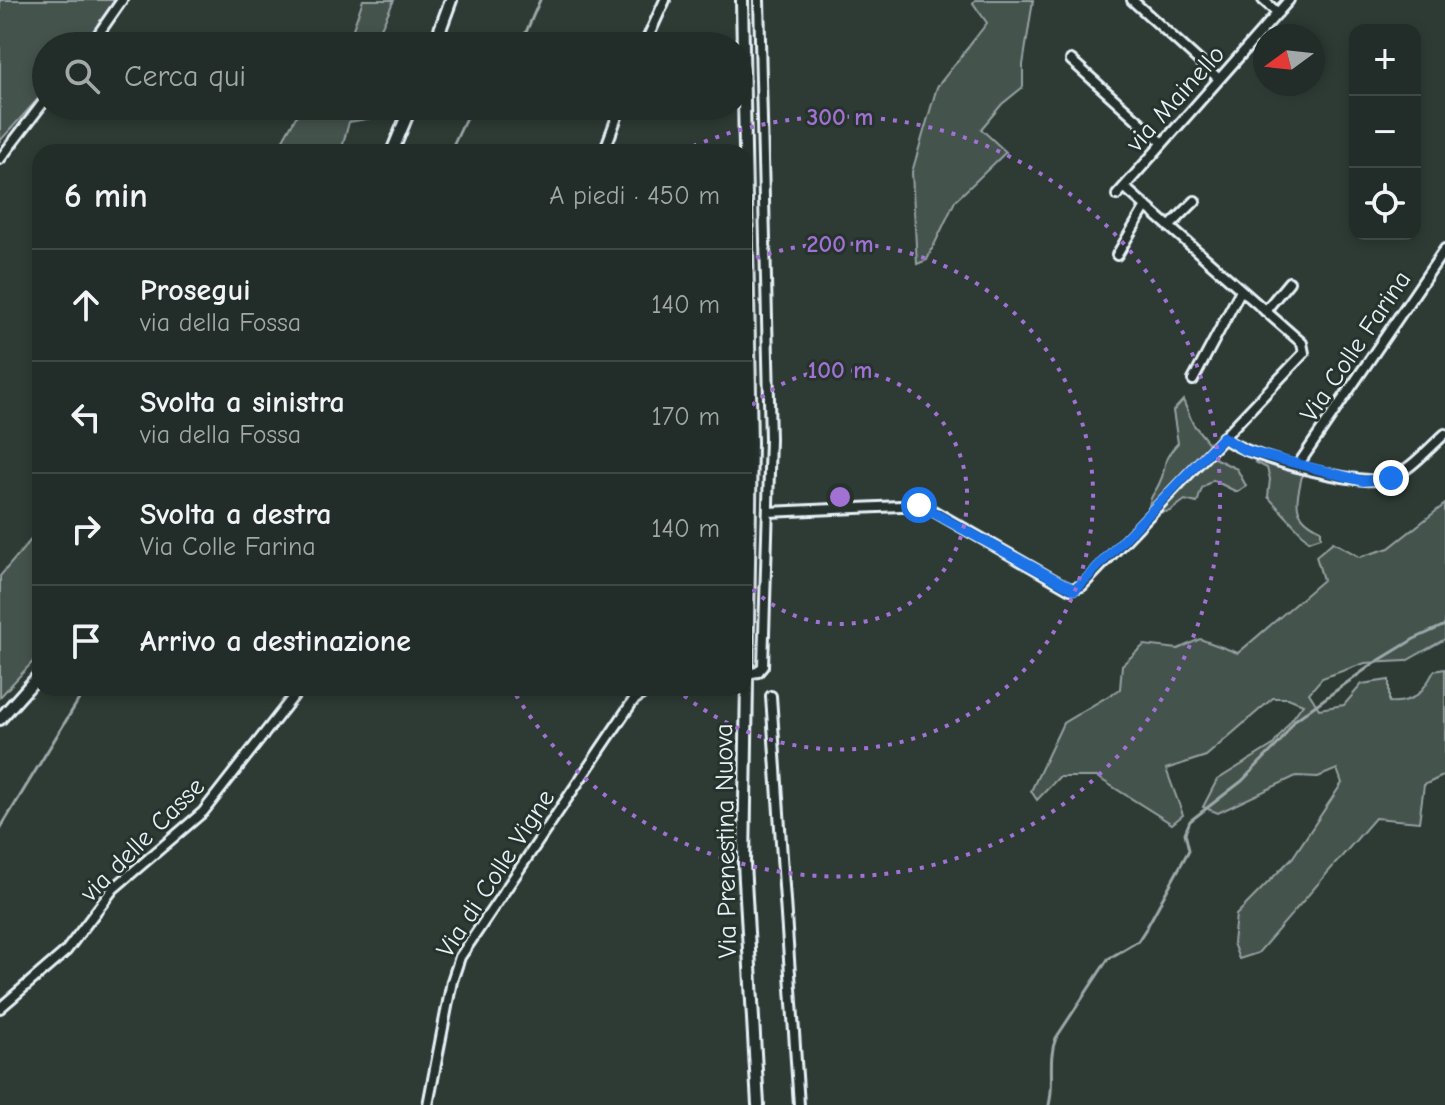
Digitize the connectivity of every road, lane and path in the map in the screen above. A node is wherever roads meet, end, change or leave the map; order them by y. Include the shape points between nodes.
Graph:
1 (122, 0) edge
2 (451, 0) edge
3 (665, 0) edge
4 (742, 0) edge
5 (759, 0) edge
6 (1132, 0) edge
7 (1263, 0) edge
8 (1289, 0) edge
9 (1278, 13) junction
10 (100, 32) edge
11 (439, 32) edge
12 (650, 32) edge
13 (743, 32) edge
14 (1071, 60) dead end
15 (1219, 79) junction
16 (32, 117) edge
17 (405, 120) edge
18 (616, 120) edge
19 (744, 120) edge
20 (1163, 143) junction
21 (395, 144) edge
22 (607, 144) edge
23 (745, 144) edge
24 (0, 159) edge
25 (1124, 187) junction
26 (1117, 195) dead end
27 (1195, 201) dead end
28 (1146, 206) junction
29 (1169, 227) junction
30 (1445, 249) edge
31 (1117, 255) dead end
32 (1289, 282) dead end
33 (1241, 290) junction
34 (1265, 311) junction
35 (1193, 380) dead end
36 (1445, 434) edge
37 (1223, 437) junction
38 (1298, 465) junction
39 (768, 512) junction
40 (752, 673) edge
41 (32, 683) edge
42 (294, 696) edge
43 (639, 696) edge
44 (745, 696) edge
45 (771, 696) dead end
46 (0, 719) edge
47 (0, 1008) edge
48 (428, 1105) edge
49 (758, 1105) edge
50 (799, 1105) edge

1 - 10 street
2 - 11 main road
3 - 12 street
4 - 13 main road, Via Prenestina Nuova
5 - 39 street
6 - 15 street
7 - 9 street
8 - 9 street, via Mainello
9 - 15 street, via Mainello
14 - 20 street
15 - 20 street, via Mainello
16 - 24 street
17 - 21 main road
18 - 22 street
19 - 23 main road, Via Prenestina Nuova
20 - 25 street, via Mainello
25 - 26 street, via Mainello
25 - 28 street, via Mainello
27 - 29 street
28 - 29 street, via Mainello
28 - 31 street
29 - 33 street, via Mainello
30 - 38 street, Via Colle Farina
32 - 34 street
33 - 34 street, via Mainello
33 - 35 street
34 - 37 street, via Mainello via 1302,343 1302,358
36 - 38 street via 1400,472 1378,481
37 - 38 street via 1244,450
37 - 39 street via 1077,590 923,505
39 - 40 street via 763,666
41 - 46 main road
42 - 47 street, via delle Casse via 197,817 113,889 66,951
43 - 48 street, Via di Colle Vigne via 460,957
44 - 49 main road, Via Prenestina Nuova via 744,863
45 - 50 street

